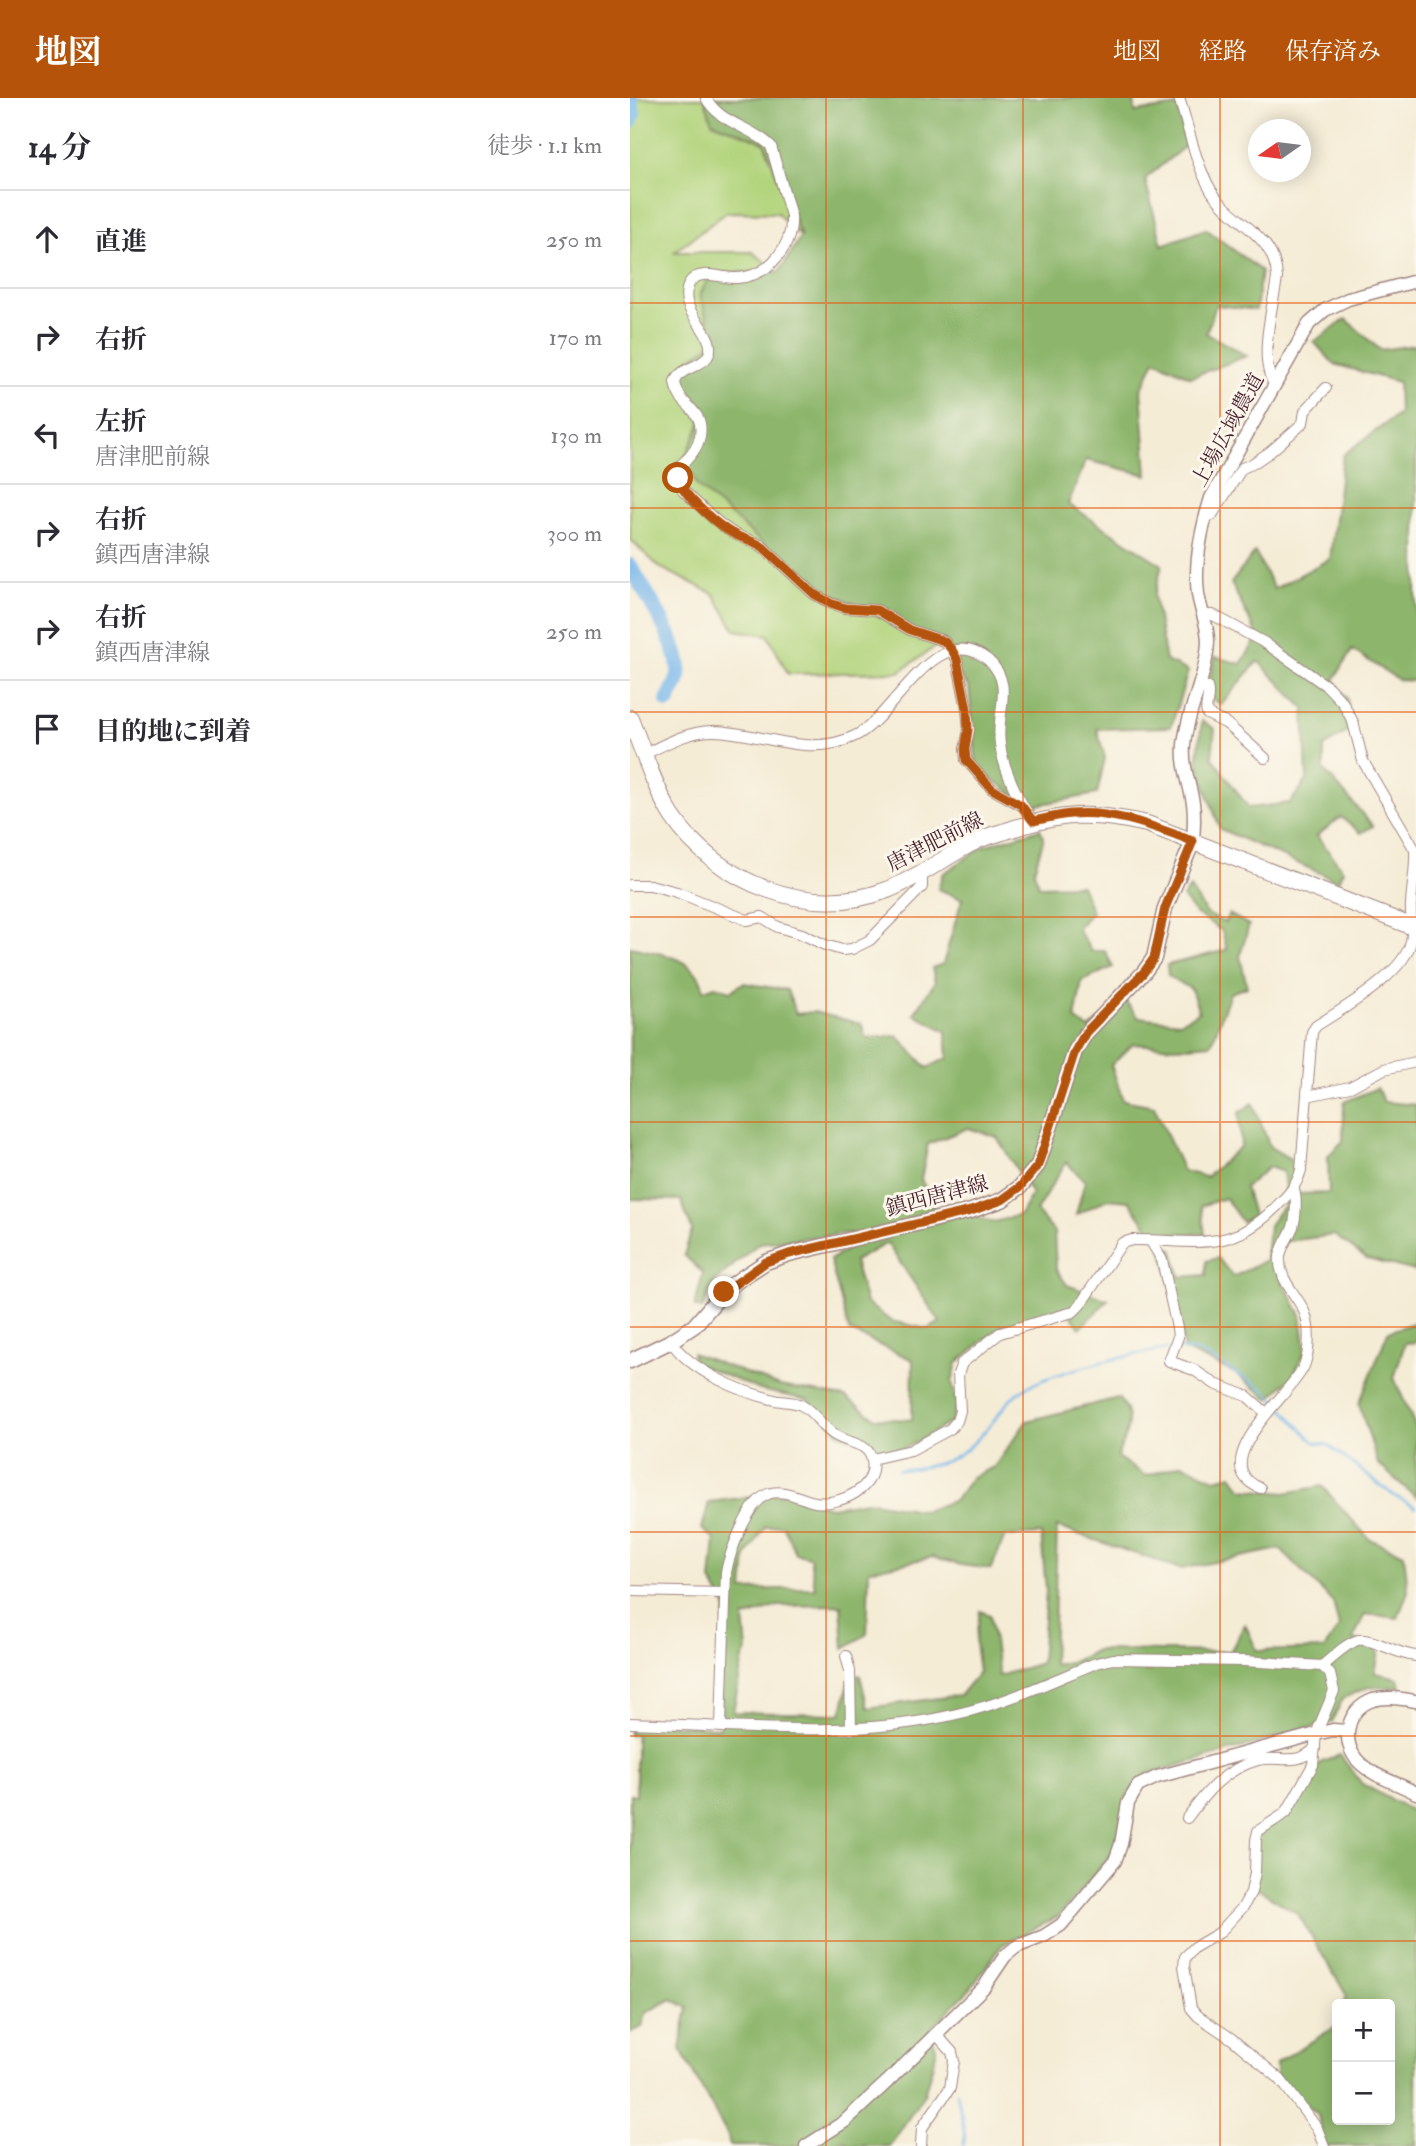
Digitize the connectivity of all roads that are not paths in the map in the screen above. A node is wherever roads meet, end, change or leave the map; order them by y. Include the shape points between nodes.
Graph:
1 (706, 98) edge
2 (1179, 98) edge
3 (1416, 281) edge
4 (1275, 385) junction
5 (1326, 388) dead end
6 (1205, 518) junction
7 (1204, 615) junction
8 (952, 650) junction
9 (1199, 684) junction
10 (630, 718) edge
11 (645, 754) junction
12 (1265, 758) dead end
13 (1021, 805) junction
14 (1033, 821) junction
15 (1193, 841) junction
16 (922, 871) junction
17 (630, 885) edge
18 (1413, 927) edge
19 (1416, 1062) edge
20 (1307, 1096) junction
21 (1294, 1190) junction
22 (1150, 1240) junction
23 (671, 1341) junction
24 (630, 1361) edge
25 (1269, 1410) junction
26 (872, 1459) junction
27 (1260, 1488) dead end
28 (630, 1591) edge
29 (725, 1592) junction
30 (846, 1656) dead end
31 (1416, 1656) edge
32 (1322, 1666) junction
33 (1416, 1701) edge
34 (630, 1723) edge
35 (721, 1725) junction
36 (851, 1729) junction
37 (1347, 1731) junction
38 (1316, 1734) junction
39 (1315, 1748) junction
40 (1416, 1793) edge
41 (1187, 1818) dead end
42 (936, 2034) junction
43 (806, 2146) edge
44 (922, 2146) edge
45 (1324, 2146) edge

1 - 8 street via 718,113 771,146 792,227 781,253 762,271 736,278 702,275 690,283 687,292 693,318 706,335 710,350 707,358 682,371 675,382 678,396 696,412 701,425 694,452 678,469 679,484 721,525 755,541 814,594 845,608 877,610 910,630 944,641
2 - 4 street via 1211,190 1251,228 1277,265 1266,359
3 - 4 street, 上場広域農道 via 1325,310 1309,324
4 - 6 street, 上場広域農道 via 1211,498
5 - 6 street via 1305,411 1303,423 1270,452 1242,468 1212,515
6 - 7 street, 上場広域農道 via 1198,579
7 - 9 street, 上場広域農道 via 1208,638
7 - 18 street via 1213,615 1265,643 1328,687 1343,703 1363,761 1415,850
8 - 11 street via 925,665 881,717 839,743 773,742 716,731 684,737
8 - 13 street via 967,709 966,760 992,789
8 - 13 street via 985,658 1003,682 1000,747
9 - 12 street via 1209,692 1207,714 1227,724
9 - 15 street, 上場広域農道 via 1183,748 1195,820
10 - 11 main road, 唐津肥前線
11 - 16 main road, 唐津肥前線 via 670,813 692,844 728,871 768,891 813,900 852,899 888,890
13 - 14 street
14 - 15 main road, 唐津肥前線 via 1072,814 1116,817
14 - 16 main road, 唐津肥前線 via 978,840
15 - 18 main road, 唐津肥前線
15 - 23 main road, 鎮西唐津線 via 1165,908 1154,958 1086,1032 1075,1051 1038,1165 1020,1187 1002,1200 971,1211 766,1262 724,1292 694,1326
16 - 17 street via 922,887 905,907 862,946 842,950 762,918 747,920 677,892
18 - 20 street via 1408,949 1389,974 1312,1032
19 - 20 street via 1384,1069 1350,1087
20 - 21 street via 1301,1170
21 - 22 street via 1251,1229 1228,1240
21 - 25 street via 1294,1225 1280,1257 1283,1279 1307,1319 1308,1354 1300,1375
22 - 25 street via 1162,1260 1178,1328 1169,1361
22 - 26 street via 1122,1243 1073,1312 1000,1333 962,1363 958,1374 960,1412 950,1429 911,1450
23 - 24 main road, 鎮西唐津線
23 - 26 street via 690,1364 739,1388 798,1403 837,1437 862,1446
25 - 27 street via 1243,1452 1246,1478
26 - 29 street via 868,1482 850,1496 816,1503 776,1492 761,1499 730,1552
28 - 29 street
29 - 35 street
30 - 36 street
31 - 32 street via 1359,1640
32 - 36 street via 1113,1660 957,1714
32 - 38 street via 1330,1674 1334,1691
33 - 37 street via 1372,1700 1350,1719
34 - 35 street
35 - 36 street
37 - 38 street
37 - 40 street via 1357,1761
38 - 39 street
38 - 42 street via 1138,1786 1128,1803 1115,1861 1061,1925 1005,1956 984,1987
39 - 41 street via 1298,1760 1255,1761 1221,1778
39 - 45 street via 1313,1765 1286,1813 1258,1831 1255,1873 1243,1907 1219,1933 1195,1947 1185,1957 1184,1966 1191,2008 1280,2079 1317,2128
42 - 43 street via 844,2122
42 - 44 street via 954,2061 950,2088 922,2128

